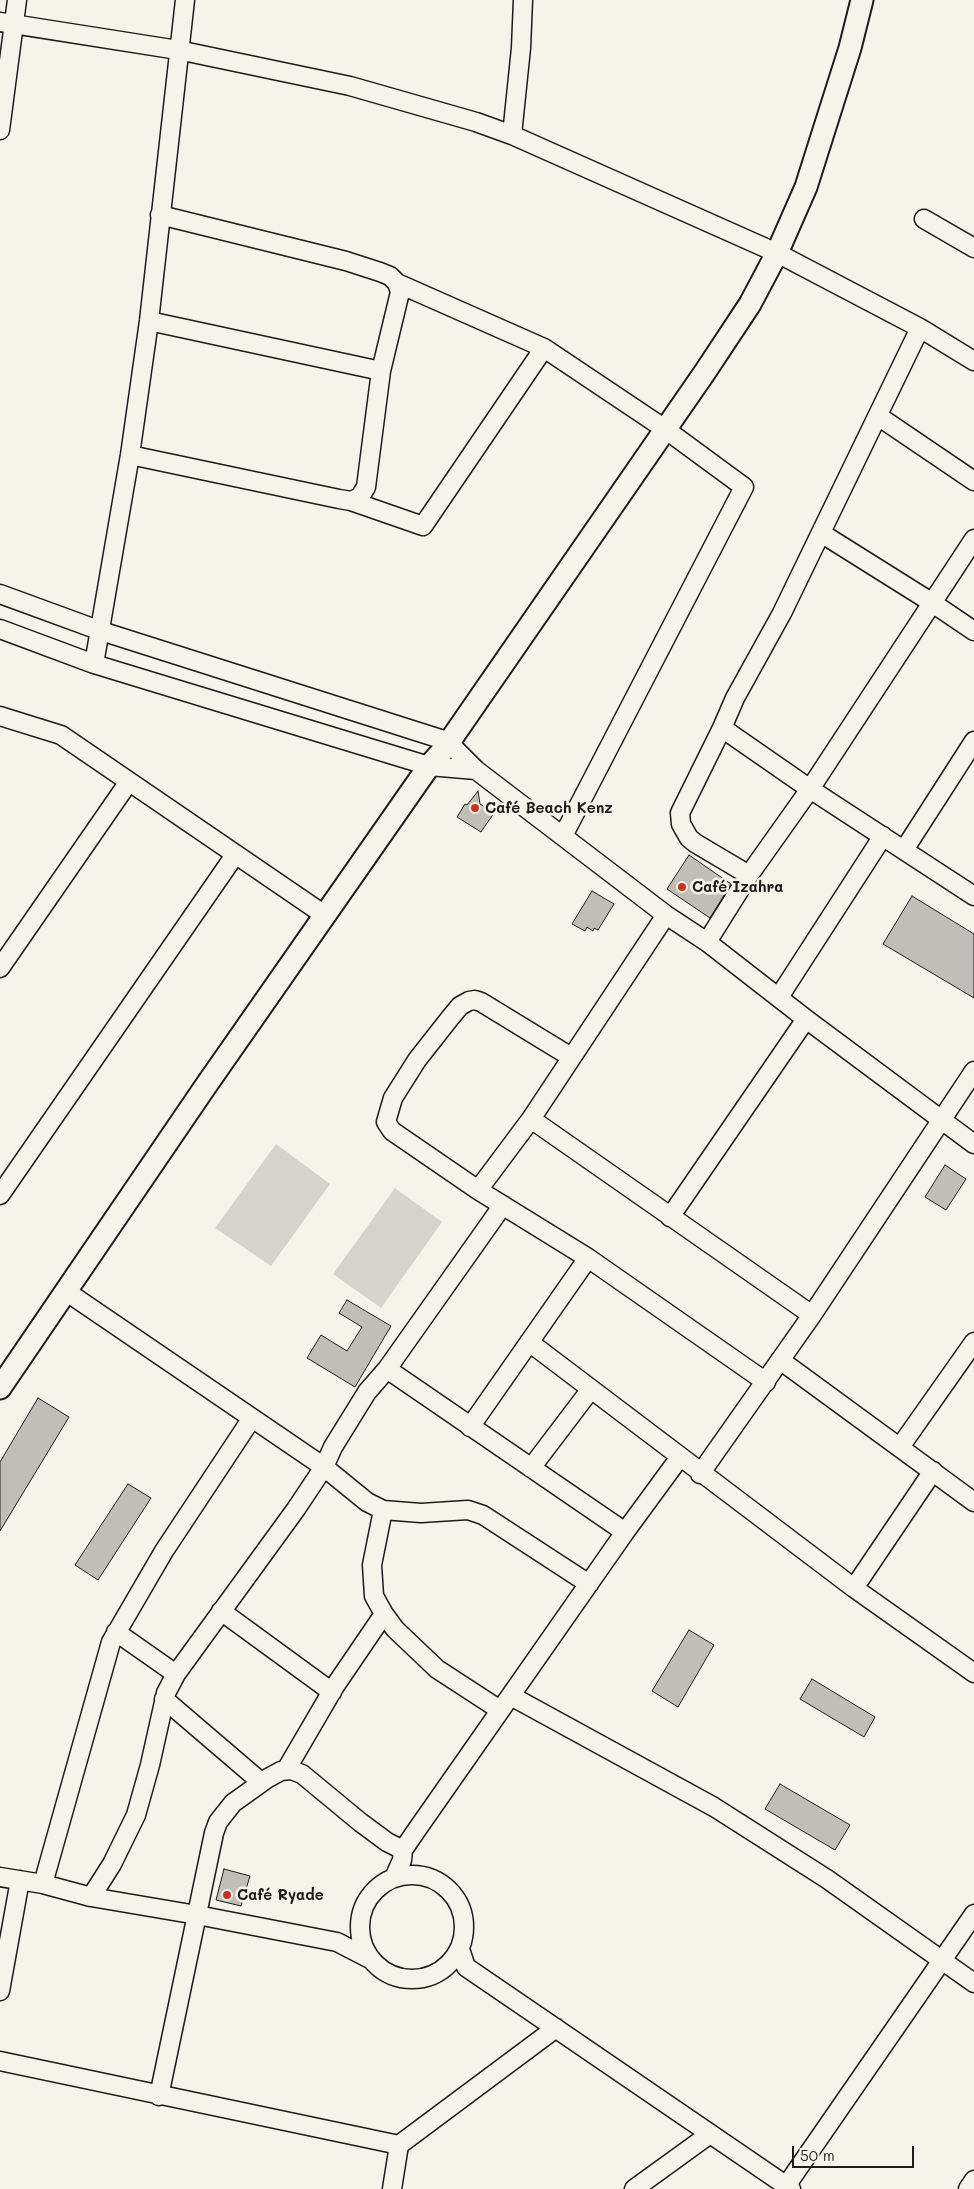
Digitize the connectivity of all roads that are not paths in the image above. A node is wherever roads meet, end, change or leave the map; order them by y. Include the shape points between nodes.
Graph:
1 (17, 0) edge
2 (185, 0) edge
3 (523, 0) edge
4 (862, 0) edge
5 (7, 23) edge
6 (178, 50) junction
7 (0, 130) edge
8 (512, 135) junction
9 (160, 215) junction
10 (924, 219) dead end
11 (974, 248) edge
12 (777, 252) junction
13 (397, 282) junction
14 (149, 321) junction
15 (920, 328) junction
16 (544, 348) junction
17 (974, 361) edge
18 (381, 371) junction
19 (878, 416) junction
20 (665, 429) junction
21 (130, 455) junction
22 (974, 481) edge
23 (351, 501) junction
24 (821, 533) junction
25 (974, 539) edge
26 (0, 594) edge
27 (931, 602) junction
28 (0, 629) edge
29 (101, 631) junction
30 (974, 632) edge
31 (94, 664) junction
32 (3, 721) edge
33 (722, 728) junction
34 (447, 741) junction
35 (973, 745) edge
36 (429, 766) junction
37 (476, 770) junction
38 (128, 783) junction
39 (810, 789) junction
40 (563, 836) junction
41 (883, 836) junction
42 (904, 850) junction
43 (235, 855) junction
44 (750, 875) junction
45 (974, 896) edge
46 (666, 915) junction
47 (326, 916) junction
48 (707, 942) junction
49 (0, 968) edge
50 (779, 997) junction
51 (806, 1019) junction
52 (571, 1057) junction
53 (974, 1070) edge
54 (531, 1119) junction
55 (942, 1119) junction
56 (974, 1144) edge
57 (478, 1190) junction
58 (0, 1195) edge
59 (503, 1205) junction
60 (670, 1217) junction
61 (588, 1258) junction
62 (67, 1292) junction
63 (812, 1315) junction
64 (529, 1342) junction
65 (974, 1342) edge
66 (780, 1360) junction
67 (387, 1368) junction
68 (766, 1382) junction
69 (0, 1388) edge
70 (591, 1389) junction
71 (252, 1418) junction
72 (470, 1427) junction
73 (900, 1448) junction
74 (680, 1457) junction
75 (324, 1467) junction
76 (531, 1468) junction
77 (933, 1471) junction
78 (700, 1474) junction
79 (974, 1502) edge
80 (383, 1510) junction
81 (625, 1532) junction
82 (589, 1584) junction
83 (854, 1588) junction
84 (221, 1611) junction
85 (384, 1614) junction
86 (116, 1632) junction
87 (974, 1672) edge
88 (176, 1674) junction
89 (332, 1692) junction
90 (511, 1696) junction
91 (164, 1699) junction
92 (500, 1710) junction
93 (286, 1770) junction
94 (261, 1782) junction
95 (403, 1855) junction
96 (416, 1875) junction
97 (0, 1877) edge
98 (394, 1878) junction
99 (20, 1880) junction
100 (43, 1884) junction
101 (91, 1897) junction
102 (974, 1914) edge
103 (197, 1915) junction
104 (360, 1928) junction
105 (336, 1942) junction
106 (460, 1950) junction
107 (370, 1959) junction
108 (940, 1960) junction
109 (466, 1967) junction
110 (440, 1972) junction
111 (974, 1983) edge
112 (0, 1992) edge
113 (556, 2028) junction
114 (0, 2061) edge
115 (159, 2096) junction
116 (710, 2134) junction
117 (399, 2145) junction
118 (974, 2180) edge
119 (789, 2187) edge
120 (392, 2189) edge
121 (634, 2189) edge
122 (968, 2189) edge

1 - 5 street
2 - 6 street
3 - 8 street
4 - 12 street via 806,187
5 - 6 street
5 - 7 street
6 - 8 street via 350,86 468,119
6 - 9 street
8 - 12 street
9 - 13 street via 346,261 390,276
9 - 14 street
10 - 11 street
12 - 15 street
12 - 20 street via 750,304
13 - 16 street
13 - 18 street via 400,292
14 - 18 street
14 - 21 street
15 - 17 street
15 - 19 street
16 - 20 street
16 - 23 street via 423,526
18 - 23 street via 366,487 360,497
19 - 22 street
19 - 24 street
20 - 34 street
20 - 40 street via 744,487
21 - 23 street
21 - 29 street
24 - 27 street
24 - 33 street
25 - 27 street
26 - 29 street
27 - 30 street
27 - 39 street
28 - 31 street
29 - 31 street
29 - 34 street
31 - 36 street
32 - 38 street via 61,735
33 - 39 street
33 - 44 street via 680,813 681,824 695,843
34 - 36 street
34 - 37 street
35 - 42 street
36 - 37 street
36 - 47 street
37 - 40 street
38 - 43 street
38 - 49 street
39 - 41 street
39 - 44 street
40 - 46 street
41 - 42 street
41 - 50 street
42 - 45 street
43 - 47 street
43 - 58 street
44 - 48 street
46 - 48 street
46 - 52 street
47 - 62 street via 205,1087
48 - 50 street
50 - 51 street
51 - 55 street
51 - 60 street
52 - 54 street
52 - 57 street via 475,1000 460,1006 417,1060 393,1098 386,1122 392,1131
53 - 55 street
54 - 57 street
54 - 60 street
55 - 56 street
55 - 63 street
57 - 59 street
59 - 61 street
59 - 67 street
60 - 63 street
61 - 64 street
61 - 68 street
62 - 69 street
62 - 71 street
63 - 66 street
64 - 70 street
64 - 72 street
65 - 73 street
66 - 68 street
66 - 73 street
67 - 72 street
67 - 75 street via 357,1406
68 - 78 street
70 - 74 street
70 - 76 street
71 - 75 street
71 - 86 street via 164,1551
72 - 76 street
73 - 77 street
74 - 78 street
74 - 81 street
75 - 80 street
75 - 84 street
76 - 81 street
77 - 79 street
77 - 83 street
78 - 83 street
80 - 82 street via 421,1513 468,1510 483,1515
80 - 85 street via 372,1565 374,1596
81 - 82 street
82 - 90 street
83 - 87 street
84 - 88 street
84 - 89 street
85 - 89 street
85 - 92 street via 437,1669
86 - 88 street
86 - 100 street via 110,1642
88 - 91 street
89 - 93 street
90 - 92 street
90 - 108 street via 722,1812 827,1878
91 - 94 street
91 - 101 street via 136,1815 112,1864
92 - 95 street
93 - 94 street
93 - 95 street via 302,1774
94 - 103 street via 232,1803 218,1822
95 - 96 street
95 - 98 street
96 - 98 street
96 - 106 street via 443,1885 458,1903 464,1926
97 - 99 street
98 - 104 street via 369,1898 362,1912
99 - 100 street
99 - 112 street
100 - 101 street
101 - 103 street
102 - 108 street
103 - 105 street
103 - 115 street
104 - 105 street
104 - 107 street
105 - 107 street
106 - 109 street
106 - 110 street
107 - 110 street via 386,1973 403,1979 424,1978
108 - 111 street
108 - 119 street
109 - 110 street
109 - 113 street
113 - 116 street
113 - 117 street
114 - 115 street
115 - 117 street
116 - 119 street
116 - 121 street
117 - 120 street
118 - 122 street

